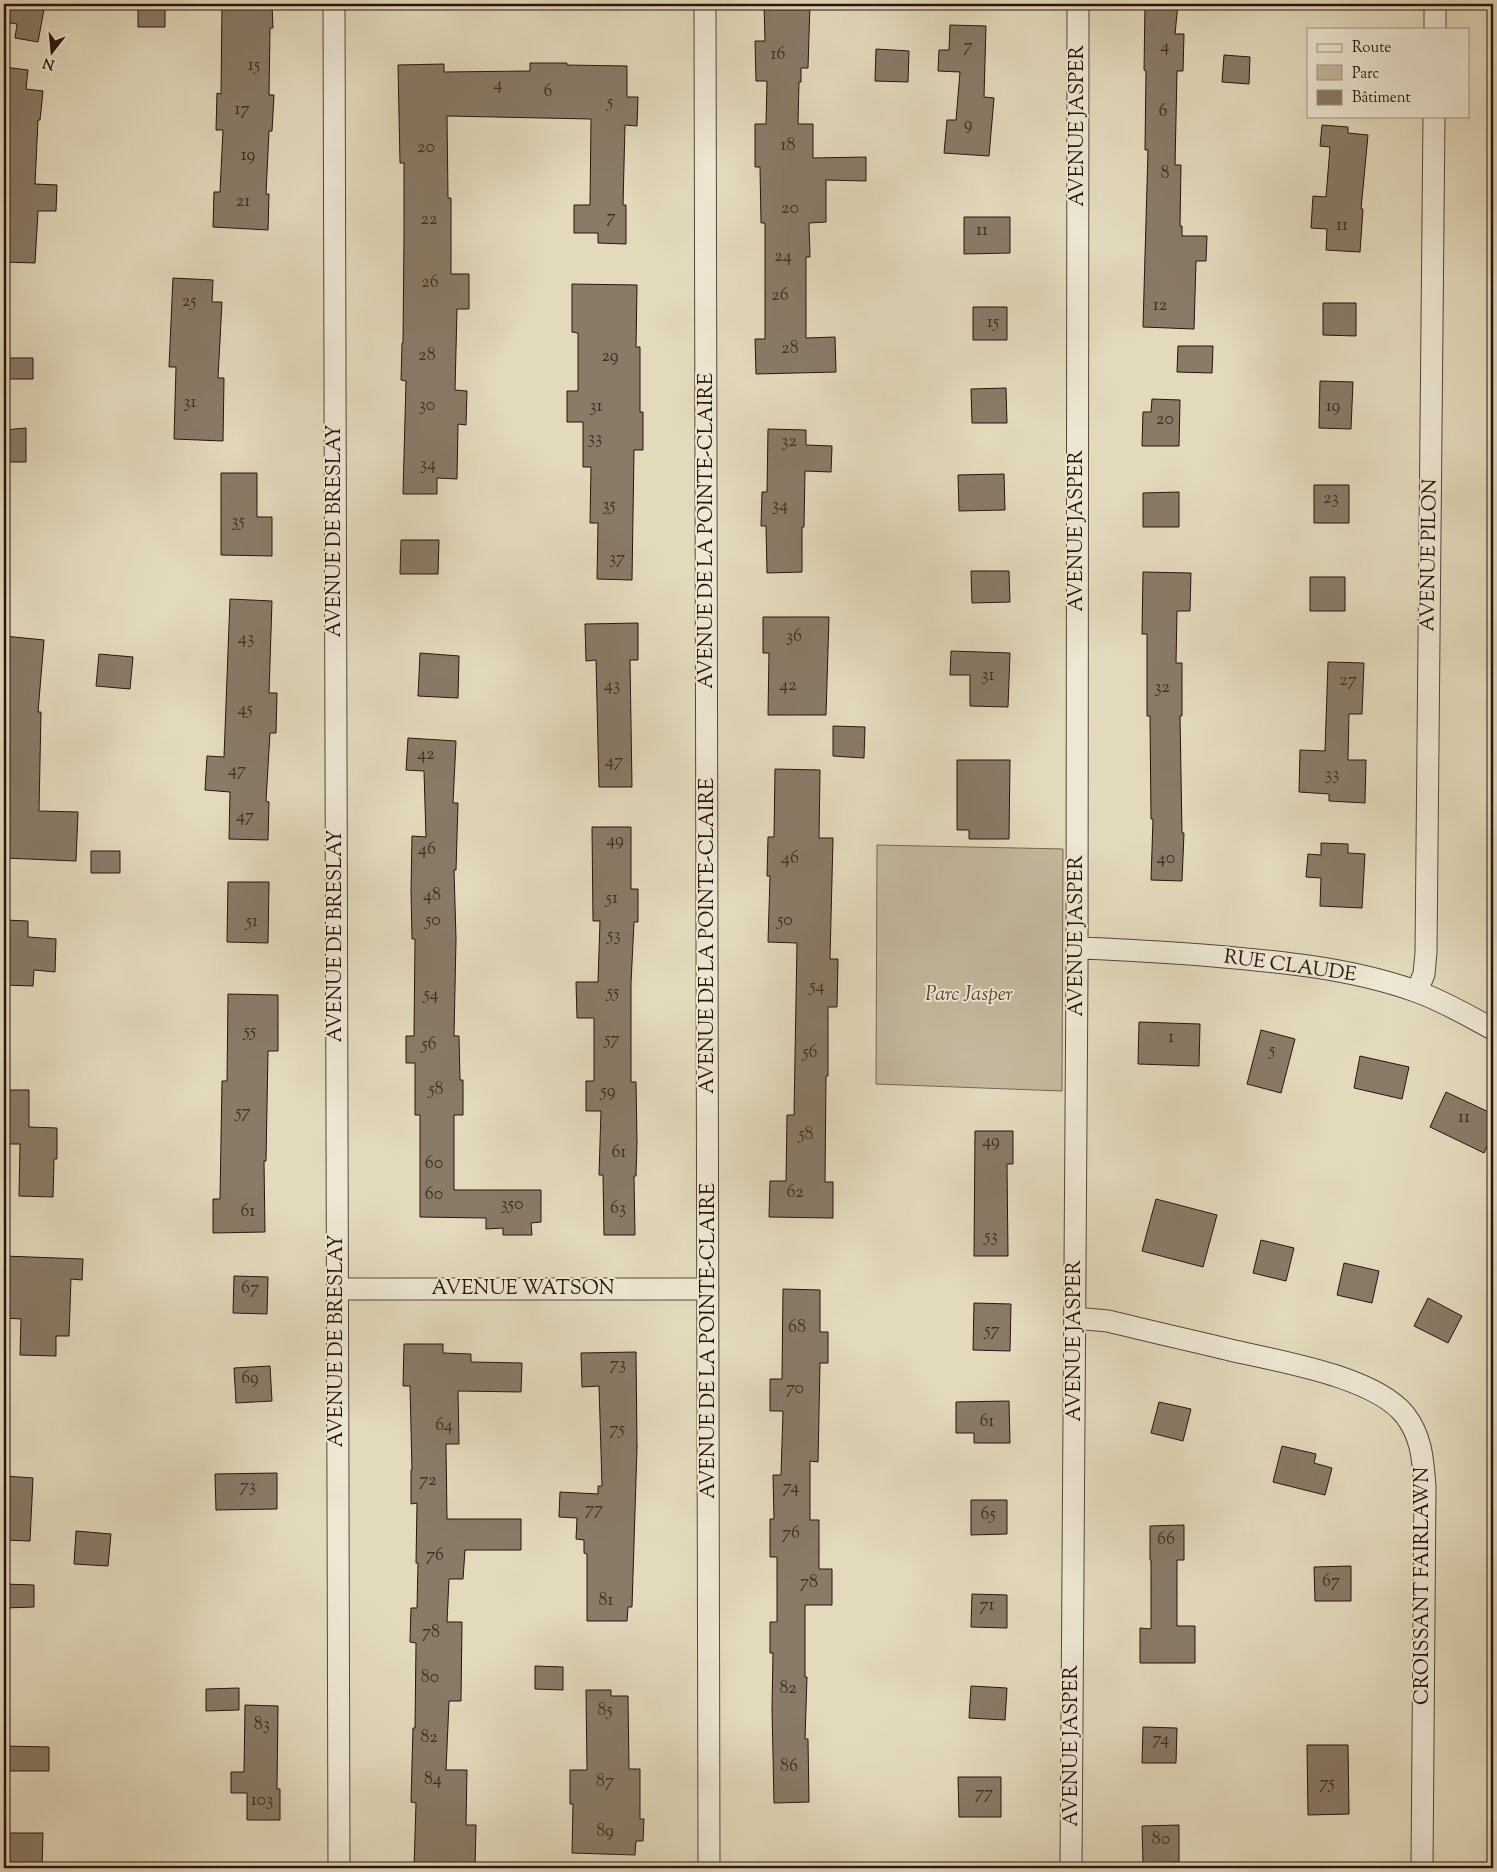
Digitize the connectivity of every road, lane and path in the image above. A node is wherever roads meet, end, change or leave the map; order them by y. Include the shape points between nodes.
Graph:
1 (334, 4) edge
2 (705, 4) edge
3 (1078, 4) edge
4 (1435, 4) edge
5 (1435, 28) edge
6 (1434, 118) edge
7 (1076, 948) junction
8 (1416, 991) junction
9 (1493, 1029) edge
10 (337, 1289) junction
11 (708, 1289) junction
12 (1075, 1318) junction
13 (339, 1868) edge
14 (709, 1868) edge
15 (1071, 1868) edge
16 (1422, 1868) edge

1 - 10 street, AVENUE DE BRESLAY
2 - 11 street, AVENUE DE LA POINTE-CLAIRE
3 - 7 street, AVENUE JASPER
4 - 5 street
6 - 8 street, AVENUE PILON via 1426,953 1424,974
7 - 8 street, RUE CLAUDE via 1292,964 1365,977
7 - 12 street, AVENUE JASPER
8 - 9 street, RUE CLAUDE
10 - 11 street, AVENUE WATSON
10 - 13 street, AVENUE DE BRESLAY
11 - 14 street, AVENUE DE LA POINTE-CLAIRE
12 - 15 street, AVENUE JASPER
12 - 16 street, CROISSANT FAIRLAWN via 1108,1321 1308,1368 1374,1392 1392,1402 1405,1415 1421,1446 1425,1487

